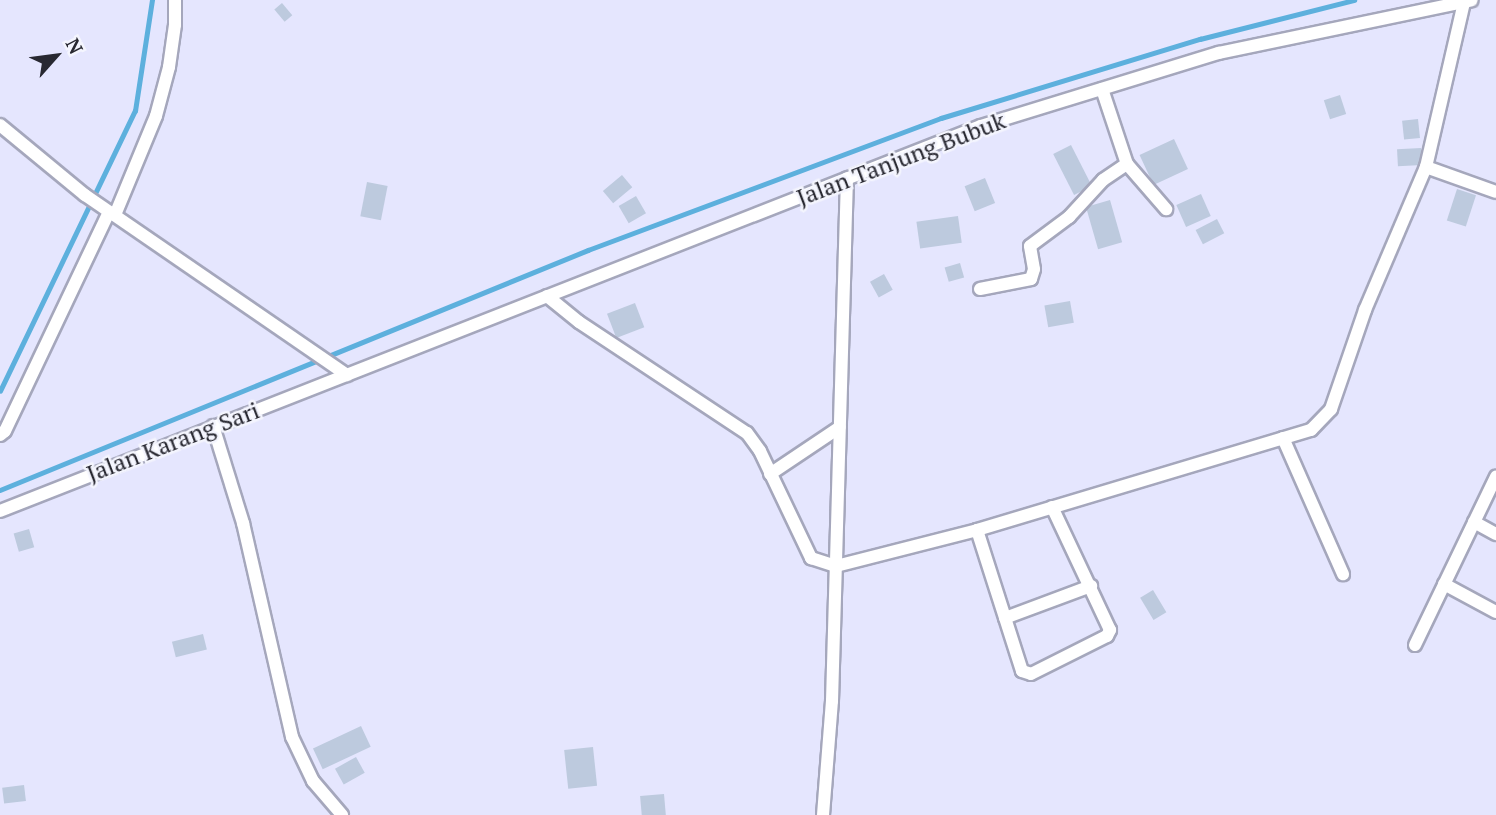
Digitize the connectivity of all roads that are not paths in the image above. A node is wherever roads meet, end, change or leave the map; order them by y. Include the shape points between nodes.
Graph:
1 (175, 0) edge
2 (1468, 1) edge
3 (1102, 89) junction
4 (0, 125) edge
5 (1127, 164) junction
6 (1426, 167) junction
7 (847, 178) junction
8 (1496, 192) edge
9 (1166, 209) dead end
10 (109, 212) junction
11 (981, 289) dead end
12 (547, 296) junction
13 (347, 375) junction
14 (213, 426) junction
15 (840, 427) junction
16 (0, 435) edge
17 (1283, 438) junction
18 (770, 474) junction
19 (1496, 477) edge
20 (1052, 507) junction
21 (0, 510) edge
22 (1474, 522) junction
23 (977, 530) junction
24 (1496, 534) edge
25 (836, 566) junction
26 (1343, 574) dead end
27 (1444, 584) junction
28 (1091, 586) junction
29 (1496, 612) edge
30 (1005, 618) junction
31 (1415, 645) dead end
32 (342, 815) edge
33 (823, 815) edge

1 - 10 street via 169,66 156,116
2 - 3 street, Jalan Tanjung Bubuk via 1219,53
2 - 6 street
3 - 5 street
3 - 7 street, Jalan Tanjung Bubuk via 981,126
4 - 10 street
5 - 9 street
5 - 11 street via 1030,246 1031,279
6 - 8 street
6 - 17 street via 1365,310 1331,409 1311,430
7 - 12 street, Jalan Tanjung Bubuk
7 - 15 street
10 - 13 street
10 - 16 street
12 - 13 street, Jalan Tanjung Bubuk
12 - 18 street via 747,433
13 - 14 street, Jalan Karang Sari
14 - 21 street, Jalan Karang Sari
14 - 32 street via 243,523 292,737 313,781
15 - 18 street
15 - 25 street
17 - 20 street
17 - 26 street
18 - 25 street via 811,558
19 - 22 street
20 - 23 street
20 - 28 street
22 - 24 street
22 - 27 street
23 - 25 street
23 - 30 street
25 - 33 street
27 - 29 street
27 - 31 street
28 - 30 street
28 - 30 street via 1111,626 1107,636 1031,674 1022,671

